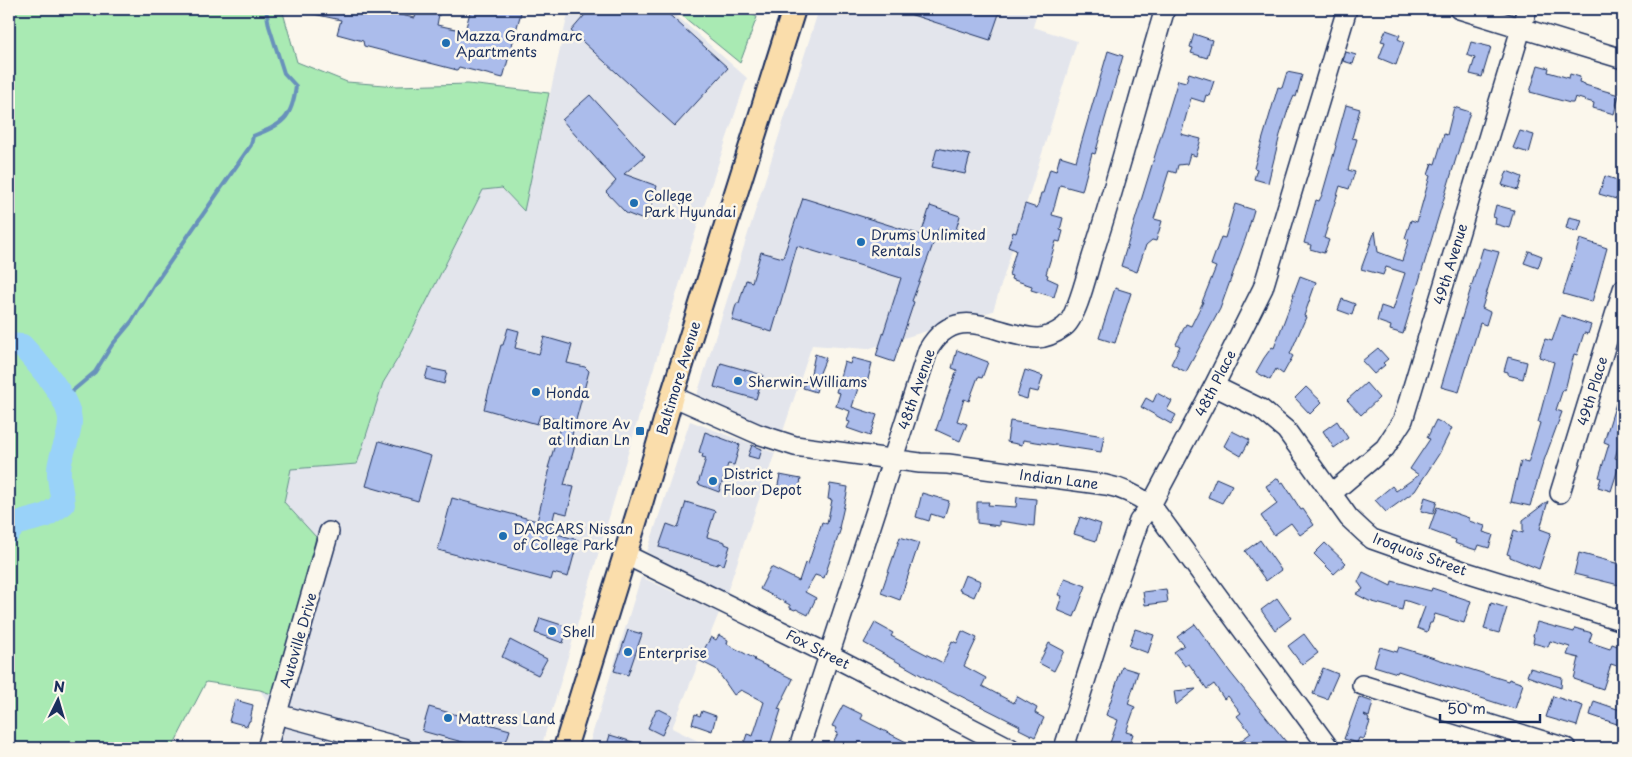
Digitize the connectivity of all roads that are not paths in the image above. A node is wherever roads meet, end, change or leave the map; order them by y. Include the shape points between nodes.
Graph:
1 (794, 9) edge
2 (1165, 9) edge
3 (1347, 9) edge
4 (1459, 9) edge
5 (1527, 9) edge
6 (1521, 27) junction
7 (1623, 59) edge
8 (1623, 289) edge
9 (1214, 386) junction
10 (672, 396) junction
11 (894, 458) junction
12 (1332, 492) junction
13 (1560, 493) dead end
14 (1151, 505) junction
15 (329, 532) dead end
16 (624, 554) junction
17 (1623, 621) edge
18 (828, 654) junction
19 (1362, 685) dead end
20 (277, 714) junction
21 (267, 748) edge
22 (403, 748) edge
23 (564, 748) edge
24 (799, 748) edge
25 (1010, 748) edge
26 (1064, 748) edge
27 (1329, 748) edge
28 (1566, 748) edge

1 - 10 main road, Baltimore Avenue
2 - 11 street, 48th Avenue via 1077,306 1067,325 1038,338 987,325 969,324 948,328 939,334 928,350
3 - 9 street, 48th Place via 1263,288
4 - 6 street
5 - 6 street, 49th Avenue
6 - 7 street
6 - 12 street, 49th Avenue via 1403,420 1385,448
8 - 13 street, 49th Place
9 - 12 street, Iroquois Street via 1248,401 1272,417 1286,430
9 - 14 street, 48th Place
10 - 11 street, Indian Lane via 775,440 821,450
10 - 16 main road, Baltimore Avenue
11 - 14 street, Indian Lane via 1106,484 1127,491
11 - 18 street, 48th Avenue
12 - 17 street, Iroquois Street via 1356,526 1372,539
14 - 26 street, 48th Place via 1139,521
14 - 27 street, Indian Lane
15 - 20 street, Autoville Drive
16 - 18 street, Fox Street
16 - 23 main road, Baltimore Avenue
18 - 24 street, 48th Avenue
18 - 25 street, Fox Street
19 - 28 street
20 - 21 street, Autoville Drive
20 - 22 street

